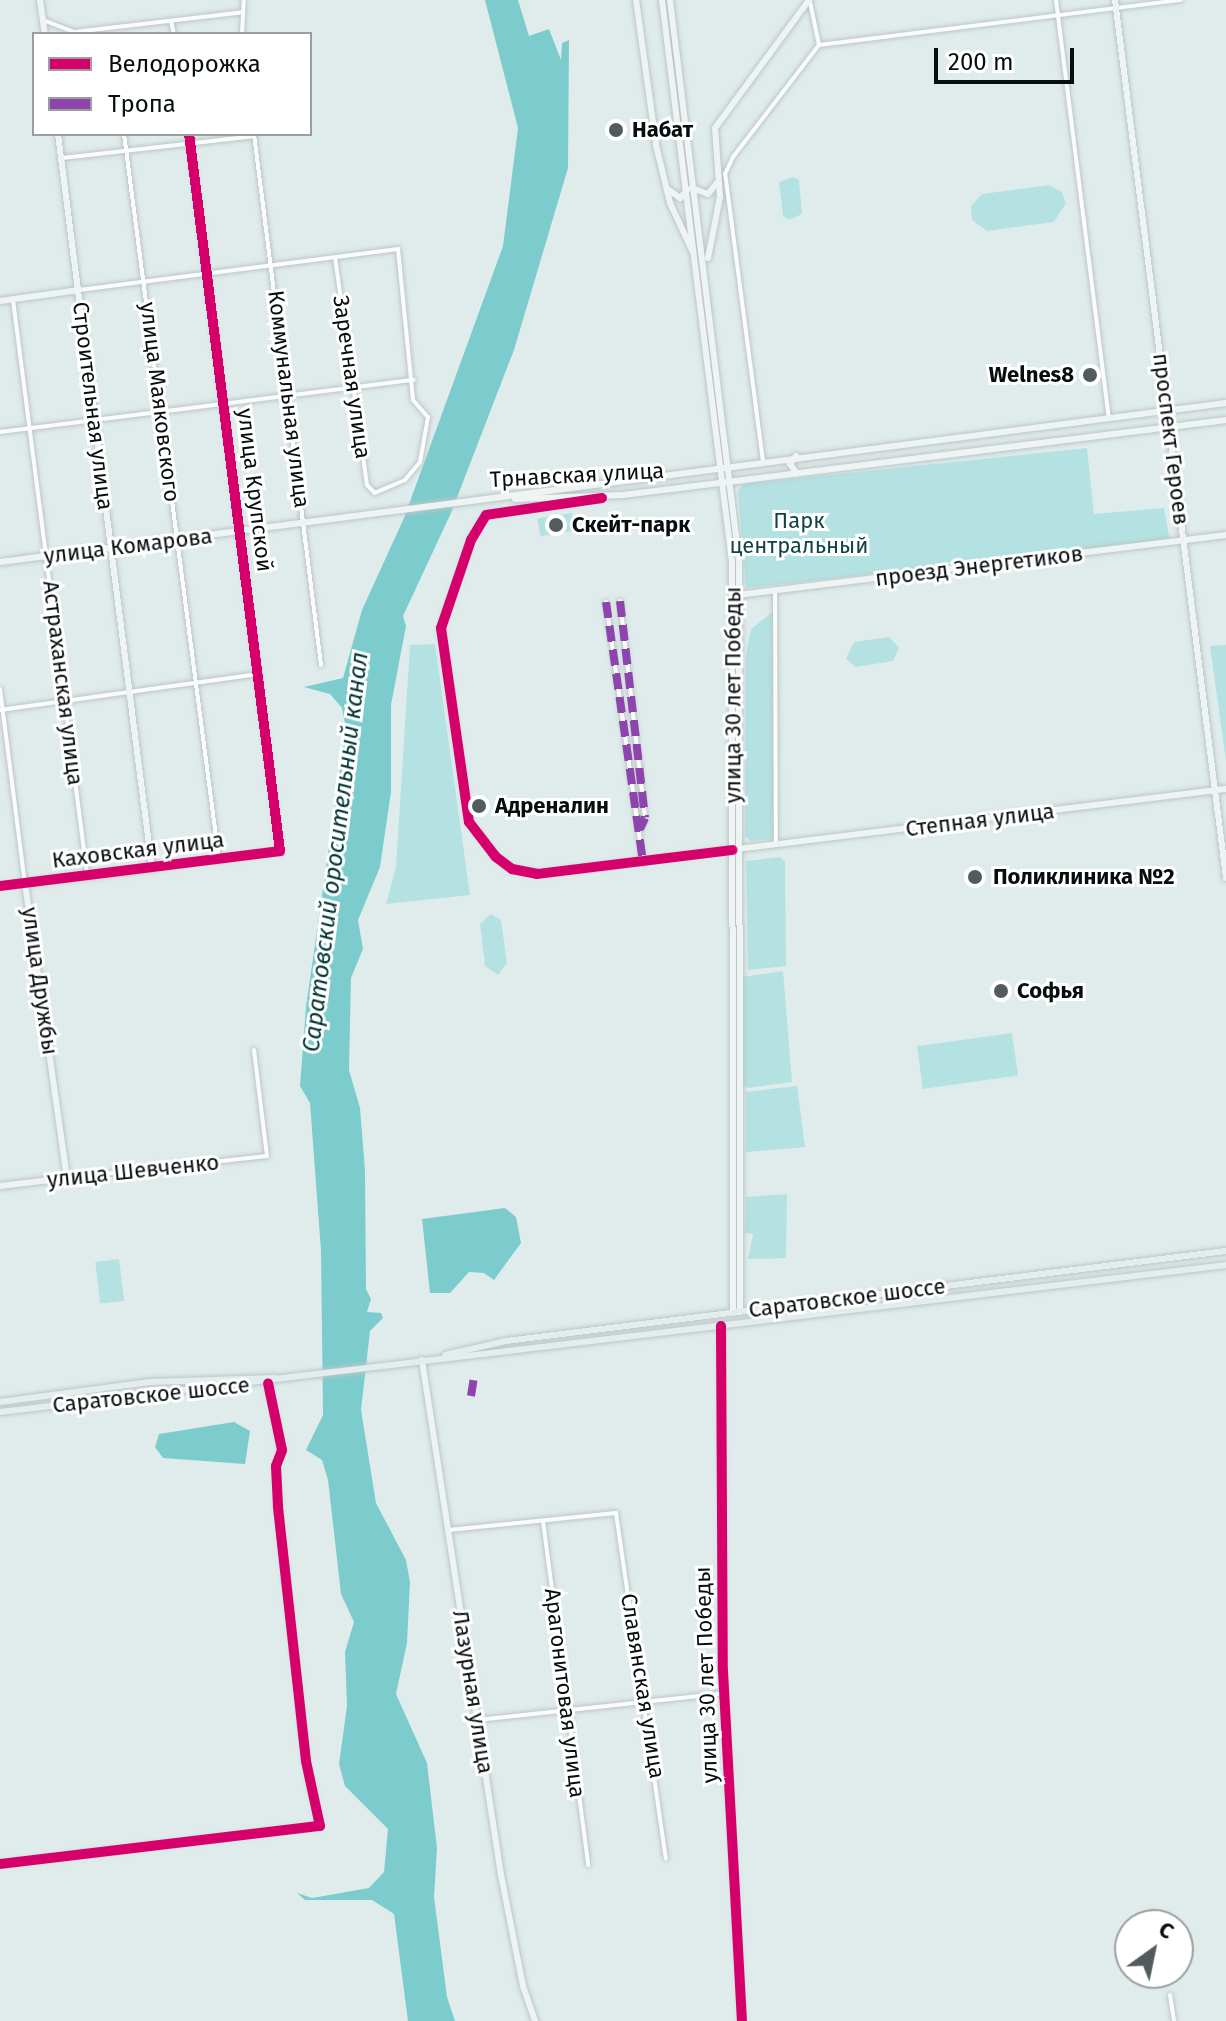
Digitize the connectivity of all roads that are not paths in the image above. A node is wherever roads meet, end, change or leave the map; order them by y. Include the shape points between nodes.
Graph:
1 (40, 0) edge
2 (244, 0) edge
3 (636, 0) edge
4 (662, 0) edge
5 (670, 0) edge
6 (1056, 0) edge
7 (1181, 0) edge
8 (809, 1) edge
9 (1116, 4) edge
10 (243, 12) junction
11 (1058, 15) junction
12 (43, 20) junction
13 (171, 20) junction
14 (668, 22) junction
15 (111, 31) edge
16 (45, 32) edge
17 (174, 32) edge
18 (242, 32) edge
19 (819, 45) junction
20 (58, 136) edge
21 (124, 136) edge
22 (189, 136) edge
23 (247, 136) edge
24 (254, 136) edge
25 (190, 144) junction
26 (127, 151) junction
27 (62, 158) junction
28 (717, 180) junction
29 (667, 187) junction
30 (692, 189) junction
31 (335, 258) junction
32 (696, 263) junction
33 (272, 265) junction
34 (208, 274) junction
35 (145, 282) junction
36 (79, 290) junction
37 (709, 295) junction
38 (13, 299) junction
39 (0, 301) edge
40 (415, 380) junction
41 (352, 387) junction
42 (288, 395) junction
43 (224, 403) junction
44 (1226, 403) edge
45 (1168, 410) junction
46 (160, 411) junction
47 (1109, 418) junction
48 (96, 420) junction
49 (1090, 420) junction
50 (1226, 420) edge
51 (1170, 427) junction
52 (29, 428) junction
53 (0, 432) edge
54 (1092, 437) junction
55 (829, 452) junction
56 (796, 456) junction
57 (763, 461) junction
58 (725, 466) junction
59 (828, 470) junction
60 (797, 474) junction
61 (727, 483) junction
62 (571, 485) junction
63 (542, 498) junction
64 (602, 498) junction
65 (572, 499) junction
66 (480, 500) junction
67 (543, 508) junction
68 (304, 524) junction
69 (240, 532) junction
70 (1226, 535) edge
71 (179, 540) junction
72 (1184, 541) junction
73 (111, 548) junction
74 (46, 556) junction
75 (0, 562) edge
76 (775, 591) junction
77 (736, 595) junction
78 (620, 601) dead end
79 (606, 602) dead end
80 (321, 665) dead end
81 (259, 674) junction
82 (196, 681) junction
83 (0, 689) edge
84 (131, 690) junction
85 (65, 700) junction
86 (1, 710) edge
87 (1226, 789) edge
88 (1215, 791) junction
89 (640, 829) junction
90 (776, 845) junction
91 (737, 850) junction
92 (280, 851) joint
93 (219, 860) junction
94 (643, 863) junction
95 (152, 868) junction
96 (88, 877) junction
97 (1226, 878) edge
98 (25, 883) junction
99 (0, 886) edge
100 (254, 1050) dead end
101 (0, 1177) edge
102 (67, 1178) junction
103 (1, 1186) edge
104 (1226, 1251) edge
105 (1213, 1252) junction
106 (1226, 1265) edge
107 (1215, 1267) junction
108 (921, 1289) junction
109 (923, 1302) junction
110 (737, 1312) junction
111 (737, 1324) junction
112 (721, 1326) junction
113 (465, 1353) junction
114 (422, 1360) junction
115 (303, 1377) junction
116 (188, 1380) junction
117 (268, 1383) junction
118 (184, 1391) junction
119 (0, 1402) edge
120 (0, 1412) edge
121 (543, 1521) junction
122 (448, 1530) junction
123 (725, 1693) junction
124 (646, 1704) junction
125 (568, 1714) junction
126 (477, 1720) junction
127 (666, 1858) dead end
128 (0, 1864) edge
129 (588, 1865) dead end
130 (1170, 1995) dead end
131 (535, 2021) edge
132 (742, 2021) edge
133 (1174, 2021) edge

1 - 12 main road
2 - 10 street
3 - 29 main road via 646,91
4 - 14 main road
5 - 14 main road
6 - 11 street
7 - 9 street
8 - 19 street
8 - 28 main road via 718,121 713,136
9 - 11 street
9 - 45 main road, проспект Героев
10 - 13 street
10 - 18 street
11 - 19 street
11 - 47 street
12 - 15 street via 74,32
12 - 16 main road
13 - 15 street
13 - 17 street
14 - 30 main road, улица 30 лет Победы
19 - 57 street via 726,169
20 - 27 main road, Строительная улица
21 - 26 street, улица Маяковского
22 - 25 street, улица Крупской
23 - 25 street
24 - 33 street, Коммунальная улица
25 - 26 street
25 - 34 street, улица Крупской
26 - 27 street
26 - 35 street, улица Маяковского
27 - 36 main road, Строительная улица
28 - 30 main road via 708,194
28 - 37 main road via 719,206 708,240
29 - 30 main road via 677,198
29 - 32 main road
30 - 32 main road, улица 30 лет Победы
30 - 37 main road
31 - 33 street
31 - 40 street via 398,249
31 - 41 street, Заречная улица
32 - 58 main road, улица 30 лет Победы
33 - 34 street
33 - 42 street, Коммунальная улица
34 - 35 street
34 - 43 street, улица Крупской
35 - 36 street
35 - 46 street, улица Маяковского
36 - 38 main road
36 - 48 main road, Строительная улица
37 - 58 main road
38 - 39 main road
38 - 52 street, Астраханская улица
40 - 41 street
40 - 41 street, Заречная улица via 413,400 428,417 420,462 405,480 375,493 367,485
41 - 42 street
42 - 43 street
42 - 68 street, Коммунальная улица
43 - 46 street
43 - 69 street, улица Крупской
44 - 45 main road, Трнавская улица
45 - 47 main road, Трнавская улица
45 - 51 main road, проспект Героев
46 - 48 street
46 - 71 street, улица Маяковского
47 - 49 main road, Трнавская улица
48 - 52 street
48 - 73 main road, Строительная улица
49 - 54 main road via 1096,428
49 - 55 main road, Трнавская улица
50 - 51 main road, Трнавская улица
51 - 54 main road, Трнавская улица
51 - 72 main road, проспект Героев
52 - 53 street
52 - 74 street, Астраханская улица
54 - 59 main road, Трнавская улица
55 - 56 main road, Трнавская улица
55 - 59 main road
56 - 57 main road, Трнавская улица
56 - 60 main road via 790,464
57 - 58 main road, Трнавская улица
58 - 61 main road, улица 30 лет Победы
58 - 62 main road, Трнавская улица
59 - 60 main road, Трнавская улица
60 - 61 main road, Трнавская улица
61 - 64 main road, Трнавская улица
61 - 77 main road, улица 30 лет Победы
62 - 65 main road
62 - 66 main road, Трнавская улица
63 - 65 main road, Трнавская улица
63 - 66 main road, Трнавская улица
63 - 67 street via 547,503
64 - 65 main road, Трнавская улица
64 - 67 street
66 - 68 main road, улица Комарова
67 - 94 street via 482,518 442,614 463,804 481,841 512,869 565,874
68 - 69 main road, улица Комарова
68 - 80 street, Коммунальная улица
69 - 71 main road, улица Комарова
69 - 81 street, улица Крупской
70 - 72 main road, проезд Энергетиков
71 - 73 main road, улица Комарова
71 - 82 street, улица Маяковского
72 - 76 main road, проезд Энергетиков
72 - 88 main road, проспект Героев
73 - 74 main road, улица Комарова
73 - 84 main road, Строительная улица
74 - 75 main road, улица Комарова
74 - 85 street, Астраханская улица
76 - 77 main road, проезд Энергетиков
76 - 90 street
77 - 91 main road, улица 30 лет Победы
78 - 89 street via 645,818
79 - 89 street via 633,820
81 - 82 street
81 - 92 street, улица Крупской
82 - 84 street
82 - 93 street, улица Маяковского
83 - 86 street, улица Дружбы
84 - 85 street
84 - 95 main road, Строительная улица
85 - 86 street
85 - 96 street, Астраханская улица
86 - 98 street, улица Дружбы
87 - 88 main road, Степная улица
88 - 90 main road, Степная улица
88 - 97 main road, проспект Героев
89 - 94 street
90 - 91 main road, Степная улица
91 - 94 street
91 - 110 main road, улица 30 лет Победы
92 - 93 street, Каховская улица
93 - 95 street, Каховская улица
95 - 96 main road, Каховская улица
96 - 98 main road, Каховская улица
98 - 99 street, Каховская улица
98 - 102 main road, улица Дружбы
100 - 102 street, улица Шевченко via 267,1156
101 - 103 street
102 - 103 main road, улица Шевченко
104 - 105 main road, Саратовское шоссе
105 - 107 main road
105 - 108 main road, Саратовское шоссе
106 - 107 main road, Саратовское шоссе
107 - 109 main road, Саратовское шоссе
108 - 109 main road
108 - 110 main road, Саратовское шоссе
109 - 111 main road, Саратовское шоссе
110 - 111 main road
110 - 113 main road, Саратовское шоссе
111 - 112 main road, Саратовское шоссе
112 - 113 main road, Саратовское шоссе
112 - 123 street, улица 30 лет Победы
113 - 114 main road, Саратовское шоссе
114 - 115 main road, Саратовское шоссе
114 - 122 main road, Лазурная улица
115 - 116 main road, Саратовское шоссе
115 - 117 main road, Саратовское шоссе
116 - 118 main road via 190,1387
116 - 119 main road, Саратовское шоссе
117 - 118 main road, Саратовское шоссе
117 - 128 street via 282,1450 276,1466 278,1506 306,1761 320,1826
118 - 120 main road, Саратовское шоссе
121 - 122 street
121 - 124 street, Славянская улица via 616,1513
121 - 125 street, Арагонитовая улица
122 - 126 main road, Лазурная улица
123 - 124 street
123 - 132 street, улица 30 лет Победы
124 - 125 street
124 - 127 street, Славянская улица
125 - 126 street
125 - 129 street, Арагонитовая улица
126 - 131 main road, Лазурная улица via 501,1875
130 - 133 street

